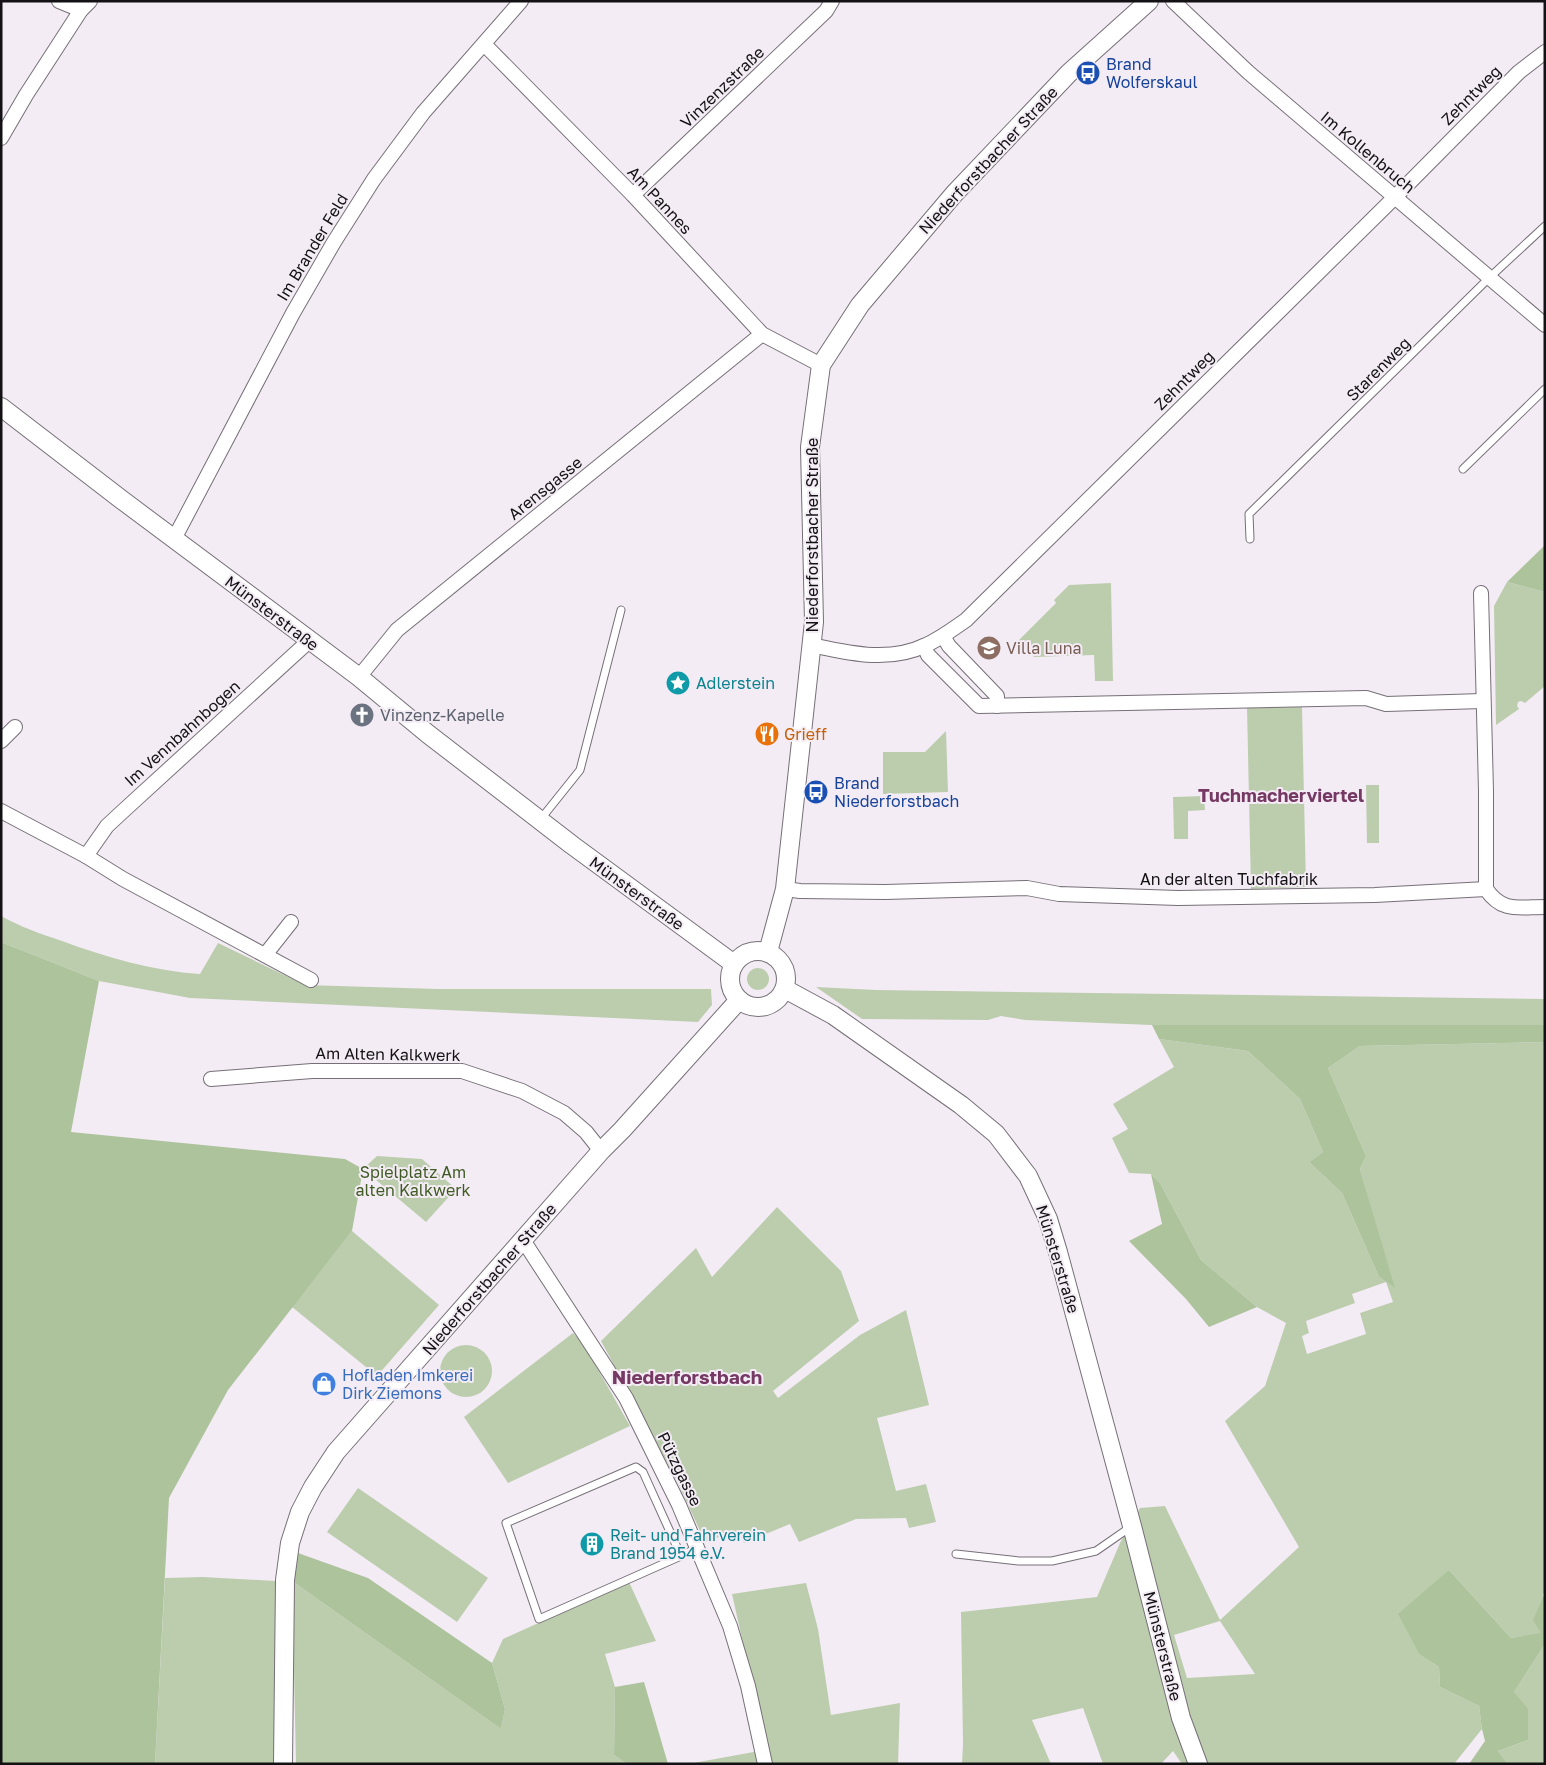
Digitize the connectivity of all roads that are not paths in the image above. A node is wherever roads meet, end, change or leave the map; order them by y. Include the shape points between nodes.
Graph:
1 (59, 1) edge
2 (521, 1) edge
3 (832, 1) edge
4 (1149, 1) edge
5 (1173, 1) edge
6 (86, 6) edge
7 (484, 44) junction
8 (1545, 52) edge
9 (1, 138) edge
10 (633, 195) junction
11 (1395, 197) junction
12 (1545, 226) edge
13 (1489, 278) junction
14 (1545, 325) edge
15 (762, 334) junction
16 (821, 365) junction
17 (1545, 389) edge
18 (1, 407) edge
19 (1463, 469) dead end
20 (174, 539) junction
21 (1250, 539) dead end
22 (1481, 593) dead end
23 (621, 610) dead end
24 (943, 636) junction
25 (309, 641) junction
26 (811, 645) junction
27 (924, 646) junction
28 (358, 677) junction
29 (1482, 701) junction
30 (998, 706) junction
31 (15, 728) dead end
32 (1, 741) edge
33 (1, 811) edge
34 (540, 820) junction
35 (86, 856) junction
36 (785, 889) junction
37 (1486, 889) junction
38 (1545, 907) edge
39 (291, 922) dead end
40 (768, 952) junction
41 (265, 955) junction
42 (734, 964) junction
43 (311, 980) dead end
44 (785, 990) junction
45 (739, 1000) junction
46 (211, 1079) dead end
47 (601, 1151) junction
48 (523, 1240) junction
49 (1132, 1526) junction
50 (697, 1548) junction
51 (956, 1554) dead end
52 (681, 1556) junction
53 (283, 1764) edge
54 (765, 1764) edge
55 (1198, 1764) edge

1 - 6 street
2 - 7 street, Im Brander Feld
3 - 10 street, Vinzenzstraße via 826,11
4 - 16 street, Niederforstbacher Straße via 1069,73 954,194 860,305
5 - 11 street, Im Kollenbruch via 1248,72
6 - 9 street
7 - 10 street, Am Pannes
7 - 20 street, Im Brander Feld via 423,113 374,179 324,257
8 - 11 street, Zehntweg via 1519,72
10 - 15 street, Am Pannes
11 - 13 street, Im Kollenbruch
11 - 24 street, Zehntweg via 987,601
12 - 13 lane, Starenweg
13 - 14 street, Im Kollenbruch
13 - 21 lane, Starenweg via 1249,514
15 - 16 street, Am Pannes
15 - 28 street, Arensgasse via 397,630
16 - 26 street, Niederforstbacher Straße via 810,448 814,592
17 - 19 lane
18 - 20 street, Münsterstraße
20 - 25 street, Münsterstraße
22 - 29 street
23 - 34 lane via 580,770
24 - 27 street, Zehntweg
24 - 30 street via 997,696
25 - 28 street, Münsterstraße
25 - 35 street, Im Vennbahnbogen via 107,826
26 - 27 street, Zehntweg via 879,655
26 - 36 street, Niederforstbacher Straße
27 - 30 street via 928,655 979,706
28 - 34 street, Münsterstraße
29 - 30 street via 1386,704 1366,698
29 - 37 street
31 - 32 street
33 - 35 street
34 - 42 street, Münsterstraße
35 - 41 street
36 - 37 street, An der alten Tuchfabrik via 885,892 1027,888 1058,894 1178,898 1375,895
36 - 40 street, Niederforstbacher Straße
37 - 38 street via 1502,906
39 - 41 street
40 - 42 street via 749,952
40 - 44 street via 784,967
41 - 43 street
42 - 45 street via 730,982
44 - 45 street via 772,1004 763,1007 750,1006
44 - 49 street, Münsterstraße via 833,1015 961,1105 996,1134 1028,1176 1051,1227
45 - 47 street, Niederforstbacher Straße
46 - 47 street, Am Alten Kalkwerk via 312,1071 462,1071 522,1091 564,1113 586,1132
47 - 48 street, Niederforstbacher Straße
48 - 50 street, Pützgasse via 626,1398
48 - 53 street, Niederforstbacher Straße via 336,1452 300,1512 290,1543 285,1580
49 - 51 lane via 1096,1551 1052,1561
49 - 55 street, Münsterstraße via 1181,1718
50 - 52 lane
50 - 54 street, Pützgasse via 730,1626 748,1686
52 - 52 lane via 539,1619 506,1523 636,1466 643,1472

